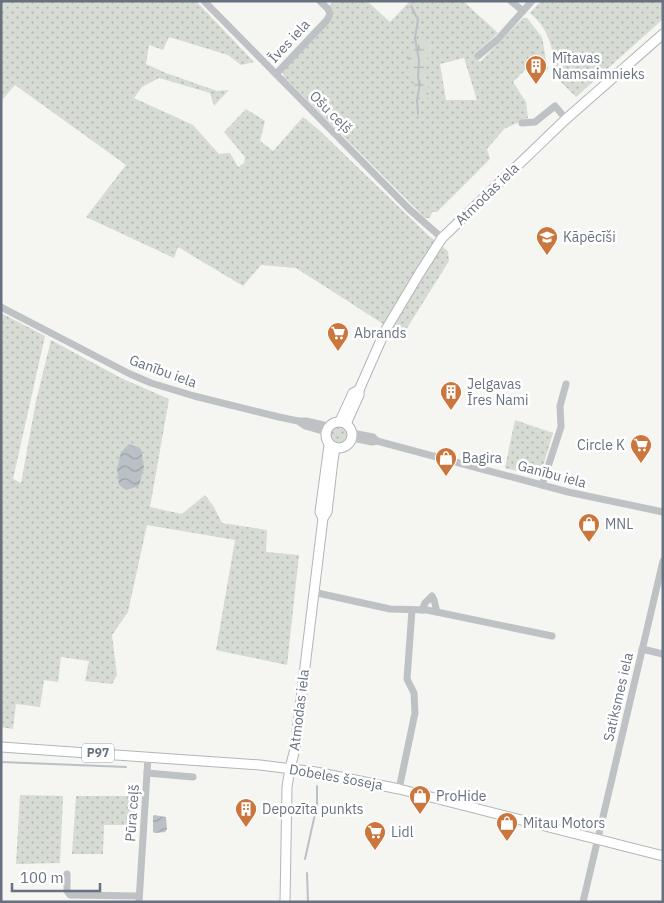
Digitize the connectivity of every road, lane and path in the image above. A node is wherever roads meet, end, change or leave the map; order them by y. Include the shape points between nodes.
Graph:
1 (204, 1) edge
2 (320, 1) edge
3 (511, 1) edge
4 (532, 1) edge
5 (523, 11) junction
6 (663, 34) edge
7 (478, 56) dead end
8 (276, 74) junction
9 (566, 119) junction
10 (522, 123) dead end
11 (442, 238) junction
12 (1, 307) edge
13 (566, 384) dead end
14 (343, 423) junction
15 (327, 429) junction
16 (352, 436) junction
17 (332, 446) junction
18 (542, 485) junction
19 (663, 512) edge
20 (663, 561) edge
21 (313, 592) junction
22 (412, 610) junction
23 (422, 610) junction
24 (437, 612) junction
25 (552, 636) dead end
26 (642, 649) junction
27 (663, 654) edge
28 (1, 747) edge
29 (148, 756) junction
30 (290, 768) junction
31 (147, 773) junction
32 (193, 777) dead end
33 (399, 789) junction
34 (597, 839) junction
35 (663, 856) edge
36 (67, 874) dead end
37 (139, 899) edge
38 (285, 902) edge
39 (583, 902) edge

1 - 8 street, Ošu ceļš
2 - 8 street, Īves iela via 330,14 327,20
3 - 5 street
4 - 5 street
5 - 7 street
6 - 9 main road, Atmodas iela
8 - 11 street, Ošu ceļš via 409,209
9 - 10 street via 555,106 535,122
9 - 11 main road, Atmodas iela
11 - 14 main road, Atmodas iela via 385,331 359,390 353,393
12 - 15 street, Ganību iela via 140,379
13 - 18 street via 560,406 561,427
14 - 15 main road via 333,422
14 - 16 main road
15 - 17 main road via 326,439
16 - 17 main road via 344,448
16 - 18 street, Ganību iela
17 - 21 main road, Atmodas iela via 320,512 323,518
18 - 19 street, Ganību iela
20 - 26 street, Satiksmes iela
21 - 22 street via 390,609
21 - 30 main road, Atmodas iela via 296,750
22 - 23 street
22 - 33 street via 407,678 414,693 415,713
23 - 24 street
23 - 24 street via 432,596
24 - 25 street
26 - 27 street
26 - 34 street, Satiksmes iela
28 - 29 main road, Dobeles šoseja / P97
29 - 30 main road, Dobeles šoseja / P97
29 - 31 street, Pūra ceļš
30 - 33 main road, Dobeles šoseja / P97
30 - 38 main road, Atmodas iela
31 - 32 street
31 - 37 street, Pūra ceļš
33 - 34 main road, Dobeles šoseja / P97
34 - 35 main road, Dobeles šoseja / P97
34 - 39 street, Satiksmes iela
36 - 37 street via 66,891 70,895

